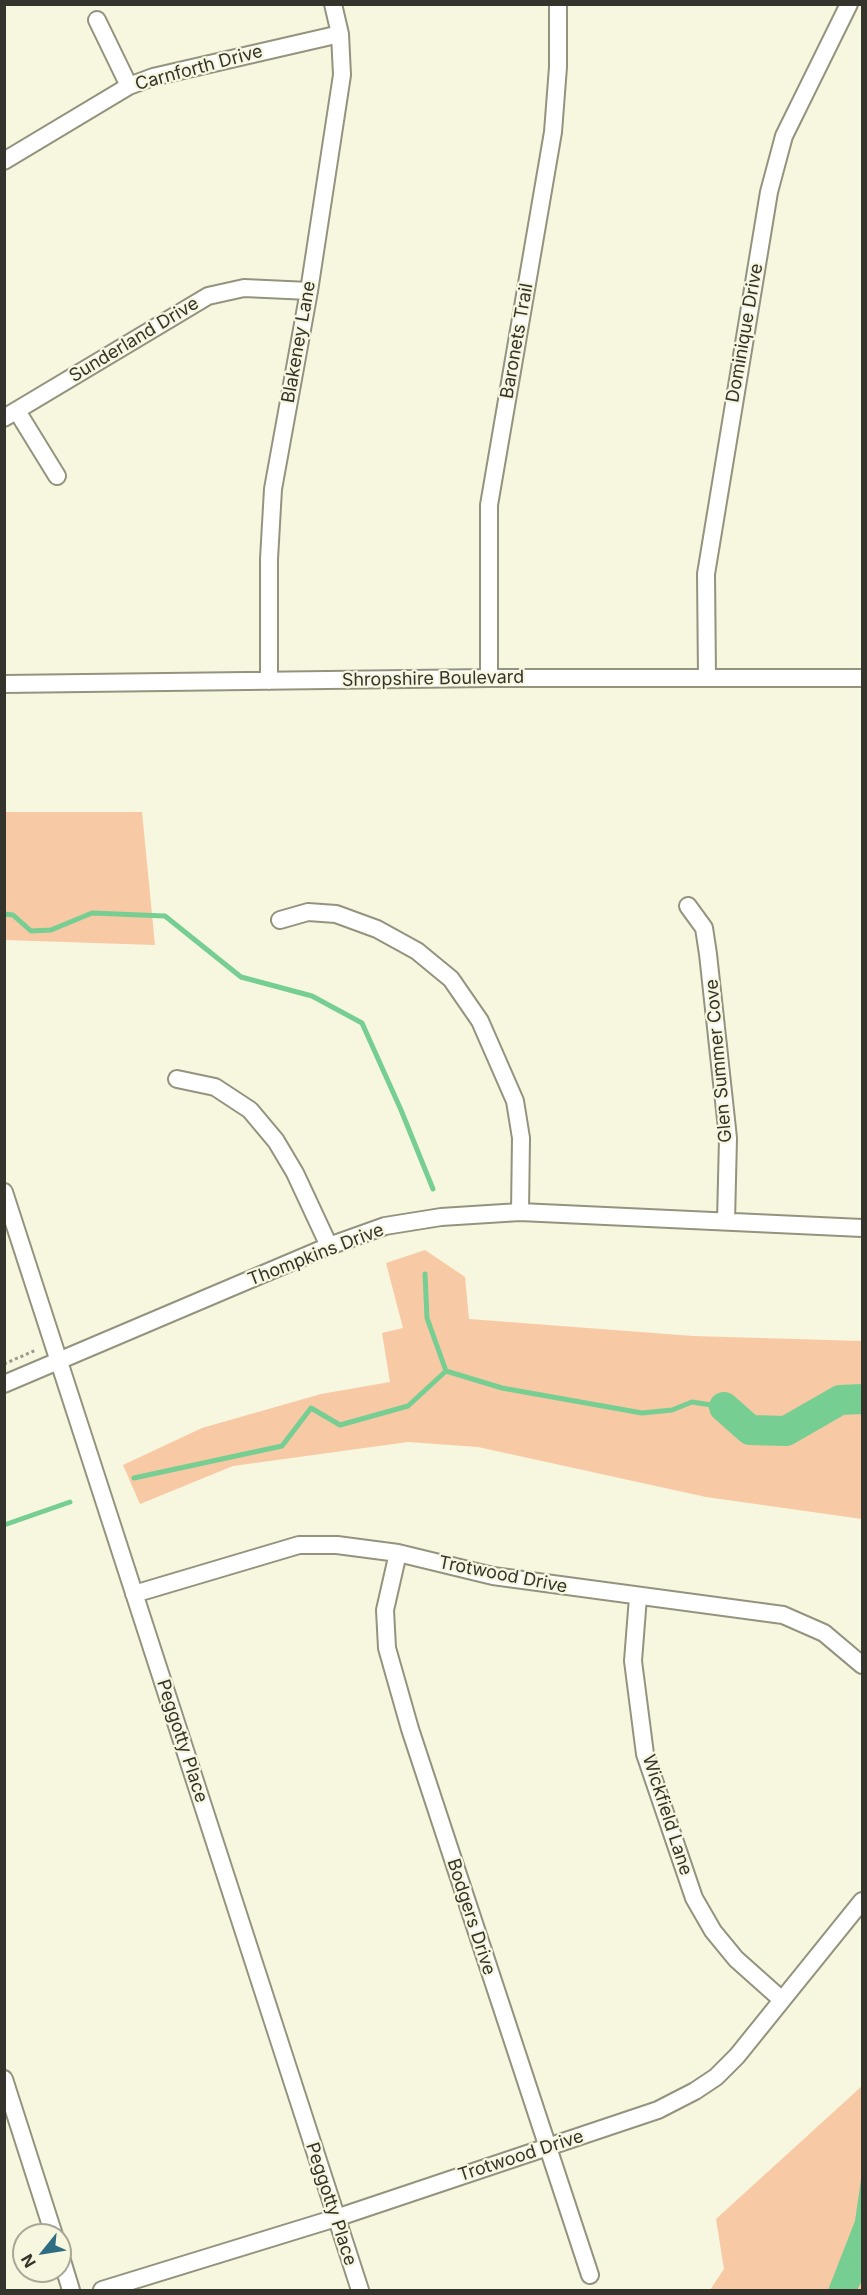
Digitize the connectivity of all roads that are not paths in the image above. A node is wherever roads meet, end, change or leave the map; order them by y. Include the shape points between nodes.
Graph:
1 (333, 4) edge
2 (558, 4) edge
3 (849, 4) edge
4 (98, 21) dead end
5 (340, 34) junction
6 (129, 86) junction
7 (4, 161) edge
8 (309, 291) junction
9 (11, 415) edge
10 (57, 476) dead end
11 (707, 677) junction
12 (489, 678) junction
13 (862, 678) edge
14 (270, 681) junction
15 (4, 684) edge
16 (688, 906) dead end
17 (280, 920) dead end
18 (177, 1078) dead end
19 (4, 1192) edge
20 (520, 1212) junction
21 (726, 1221) junction
22 (862, 1228) edge
23 (329, 1246) junction
24 (60, 1361) junction
25 (4, 1384) edge
26 (398, 1553) junction
27 (134, 1594) junction
28 (638, 1597) junction
29 (862, 1665) edge
30 (862, 1901) edge
31 (782, 2000) junction
32 (4, 2079) edge
33 (547, 2147) junction
34 (336, 2218) junction
35 (50, 2223) edge
36 (590, 2275) dead end
37 (102, 2290) edge
38 (360, 2290) edge

1 - 5 street, Blakeney Lane
2 - 12 street, Baronets Trail via 553,132 489,506
3 - 11 street, Dominique Drive via 784,136 769,192 706,574
4 - 6 street
5 - 6 street, Carnforth Drive
5 - 8 street, Blakeney Lane via 342,75
6 - 7 street, Carnforth Drive
8 - 9 street, Sunderland Drive via 244,288 208,296
8 - 14 street, Blakeney Lane via 273,489 268,559
9 - 10 street
11 - 12 street, Shropshire Boulevard
11 - 13 street, Shropshire Boulevard
12 - 14 street, Shropshire Boulevard
14 - 15 street, Shropshire Boulevard
16 - 21 street, Glen Summer Cove via 704,928 708,954 728,1138
17 - 20 street via 308,912 336,914 377,929 417,951 451,979 480,1021 516,1101 521,1138
18 - 23 street via 215,1087 250,1110 290,1165
19 - 24 street, Peggotty Place
20 - 21 street, Thompkins Drive
20 - 23 street, Thompkins Drive via 441,1217 385,1226
21 - 22 street, Thompkins Drive
23 - 24 street, Thompkins Drive
24 - 25 street, Thompkins Drive
24 - 27 street, Peggotty Place
26 - 27 street, Trotwood Drive via 337,1545 299,1545
26 - 28 street, Trotwood Drive via 493,1576
26 - 33 street, Bodgers Drive via 385,1610 387,1648
27 - 34 street, Peggotty Place
28 - 29 street, Trotwood Drive via 783,1615 824,1633
28 - 31 street, Wickfield Lane via 633,1660 645,1754 694,1898 712,1931 736,1959
30 - 31 street, Trotwood Drive
31 - 33 street, Trotwood Drive via 737,2056 695,2091 658,2110
32 - 35 street
33 - 34 street, Trotwood Drive
33 - 36 street, Bodgers Drive
34 - 37 street, Trotwood Drive
34 - 38 street, Peggotty Place

